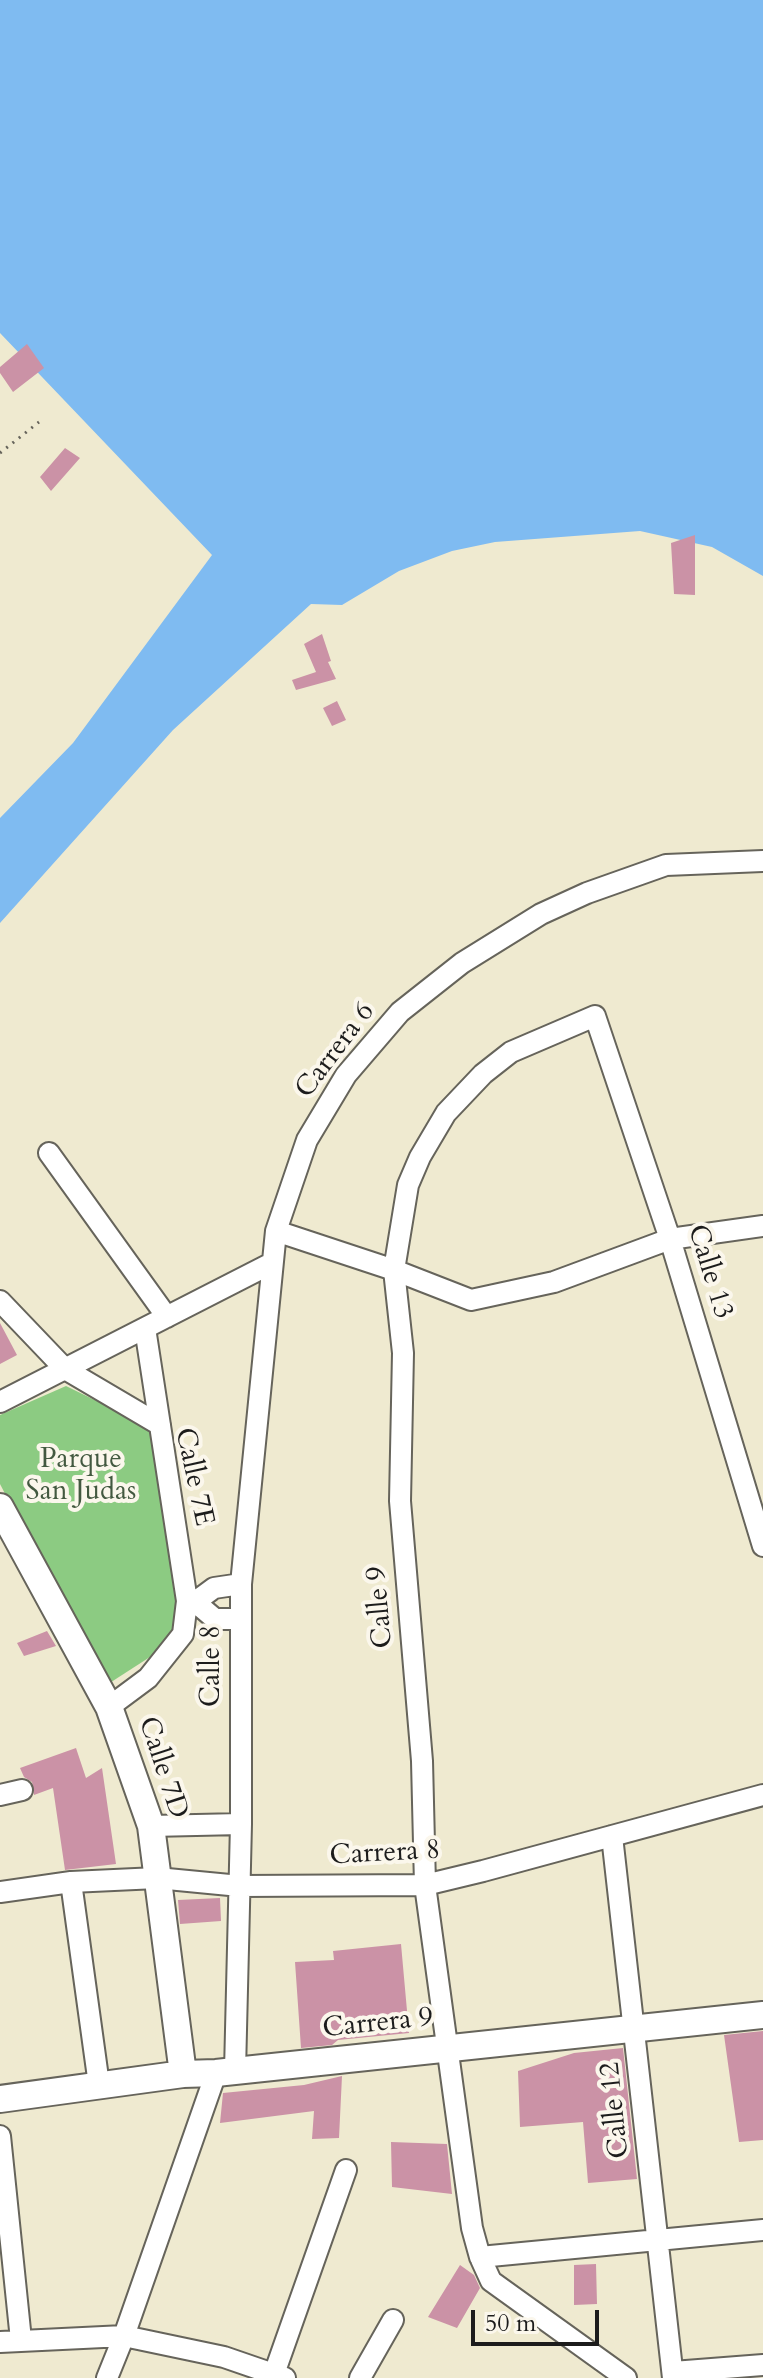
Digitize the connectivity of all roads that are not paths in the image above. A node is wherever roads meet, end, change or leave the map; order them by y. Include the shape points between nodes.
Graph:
1 (763, 861) edge
2 (595, 1016) joint
3 (49, 1153) dead end
4 (763, 1226) edge
5 (276, 1231) junction
6 (670, 1239) junction
7 (272, 1263) junction
8 (394, 1270) junction
9 (0, 1301) edge
10 (167, 1317) junction
11 (145, 1328) junction
12 (65, 1369) junction
13 (0, 1402) edge
14 (160, 1425) junction
15 (0, 1507) edge
16 (763, 1546) edge
17 (241, 1584) junction
18 (191, 1602) junction
19 (241, 1619) junction
20 (109, 1707) junction
21 (22, 1790) dead end
22 (0, 1795) edge
23 (763, 1795) edge
24 (241, 1824) junction
25 (151, 1826) junction
26 (612, 1836) junction
27 (157, 1878) junction
28 (71, 1882) junction
29 (425, 1885) junction
30 (240, 1886) junction
31 (0, 1892) edge
32 (763, 2015) edge
33 (635, 2029) junction
34 (446, 2049) junction
35 (226, 2072) junction
36 (183, 2074) junction
37 (99, 2085) junction
38 (0, 2099) edge
39 (0, 2136) edge
40 (346, 2170) dead end
41 (763, 2230) edge
42 (657, 2240) junction
43 (480, 2257) junction
44 (393, 2320) dead end
45 (124, 2336) junction
46 (21, 2340) junction
47 (0, 2342) edge
48 (763, 2365) edge
49 (673, 2375) edge
50 (280, 2376) edge
51 (107, 2378) edge
52 (360, 2378) edge
53 (626, 2378) edge

1 - 5 street, Carrera 6 via 666,865 541,914 462,963 400,1012 337,1087 307,1140
2 - 6 street, Calle 13
2 - 8 street, Calle 9 via 511,1052 446,1113 408,1185
3 - 10 street
4 - 6 street
5 - 7 street, Carrera 6
5 - 8 street
6 - 8 street via 554,1282 471,1300
6 - 16 street, Calle 13
7 - 10 street
7 - 17 street, Calle 8
8 - 29 street, Calle 9 via 403,1353 400,1501 422,1761
9 - 12 street, Calle 7E
10 - 11 street
11 - 12 street
11 - 14 street
12 - 13 street
12 - 14 street, Calle 7E
14 - 18 street, Calle 7E
15 - 20 main road, Calle 7D
17 - 18 street via 214,1588
17 - 19 street, Calle 8
18 - 19 street via 215,1619
18 - 20 street, Calle 7E via 183,1634 148,1678
19 - 24 street, Calle 8
20 - 25 main road, Calle 7D
21 - 22 street
23 - 26 street, Carrera 8
24 - 25 street
24 - 30 street, Calle 8
25 - 27 main road, Calle 7D
26 - 29 street, Carrera 8
26 - 33 street, Calle 12
27 - 28 street, Carrera 8
27 - 30 street, Carrera 8
27 - 36 main road, Calle 7D
28 - 31 street, Carrera 8
28 - 37 street
29 - 30 street, Carrera 8
29 - 34 street, Calle 9
30 - 35 street, Calle 8
32 - 33 main road, Carrera 9
33 - 34 main road, Carrera 9
33 - 42 street, Calle 12
34 - 35 main road, Carrera 9
34 - 43 street, Calle 9
35 - 36 main road, Carrera 9
35 - 45 street, Calle 8
36 - 37 main road, Carrera 9
37 - 38 main road, Carrera 9
39 - 46 street
40 - 50 street
41 - 42 street
42 - 43 street
42 - 49 street, Calle 12
43 - 53 street, Calle 9 via 491,2281
44 - 52 street
45 - 46 street
45 - 50 street via 224,2357
45 - 51 street, Calle 8
46 - 47 street
48 - 49 street

